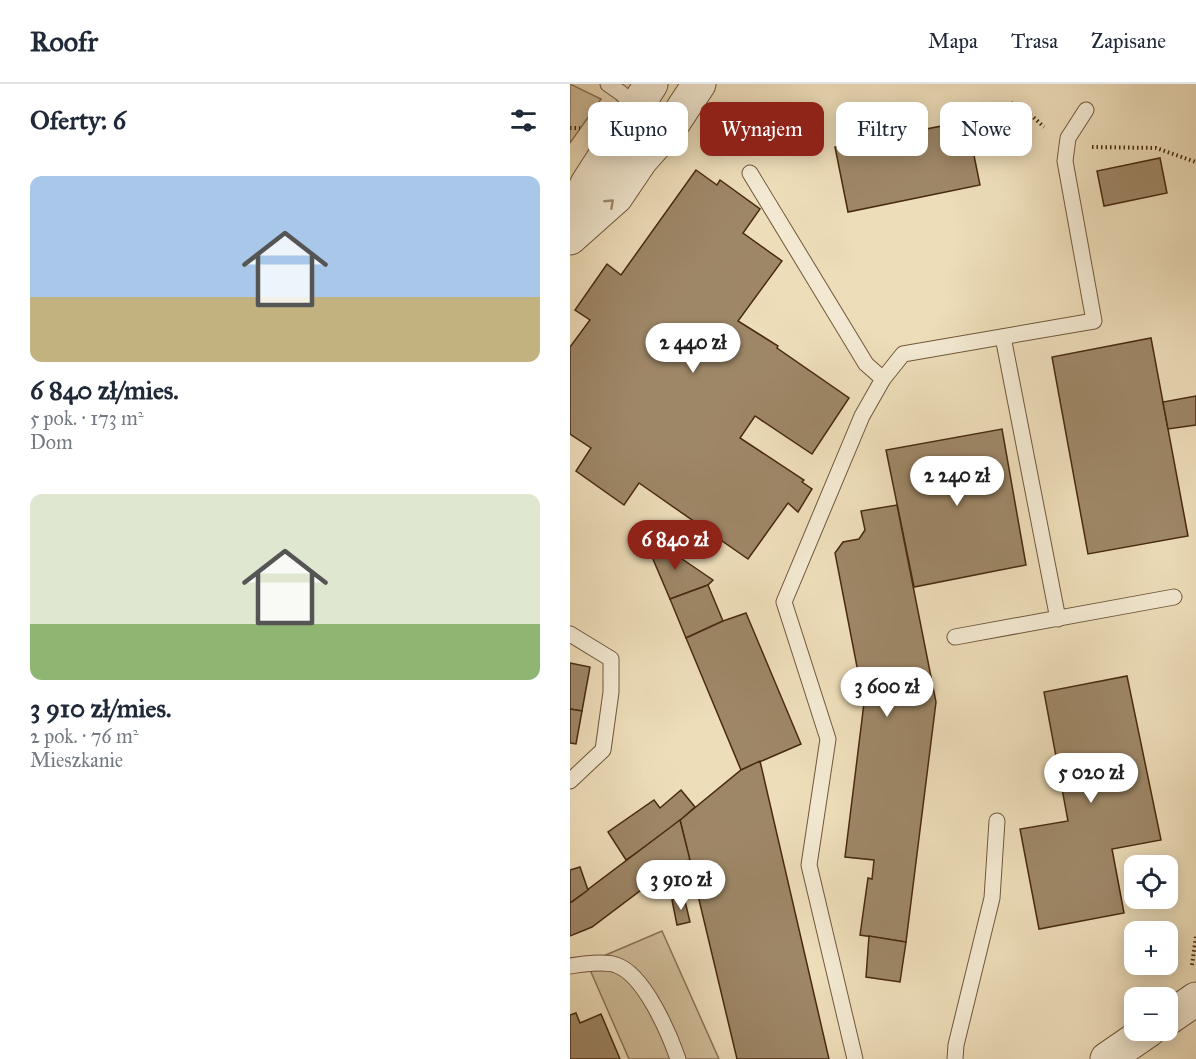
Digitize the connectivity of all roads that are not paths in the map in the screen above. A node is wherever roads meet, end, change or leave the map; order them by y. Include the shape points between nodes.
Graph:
1 (608, 84) edge
2 (699, 84) edge
3 (643, 96) edge
4 (1086, 110) dead end
5 (750, 173) dead end
6 (570, 220) edge
7 (570, 238) edge
8 (1003, 337) junction
9 (883, 379) junction
10 (1174, 597) dead end
11 (1058, 619) junction
12 (570, 634) edge
13 (955, 637) dead end
14 (570, 782) edge
15 (997, 821) dead end
16 (570, 966) edge
17 (1196, 999) edge
18 (1178, 1011) edge
19 (1133, 1041) edge
20 (678, 1059) edge
21 (855, 1059) edge
22 (955, 1059) edge
23 (1107, 1059) edge

1 - 3 lane via 621,93
7 -> 2 street via 616,197
3 - 6 street via 587,184
4 - 8 lane via 1068,138 1065,160 1094,321
5 - 9 lane via 866,364
8 - 9 lane via 903,354
8 - 11 lane
9 - 21 lane via 862,416 784,602 828,739 809,865
10 - 11 lane
11 - 13 lane
12 - 14 lane via 611,659 611,692 603,750
15 - 22 lane via 992,898
16 - 20 lane via 616,965 639,982 668,1030
17 - 18 street
19 - 23 street

